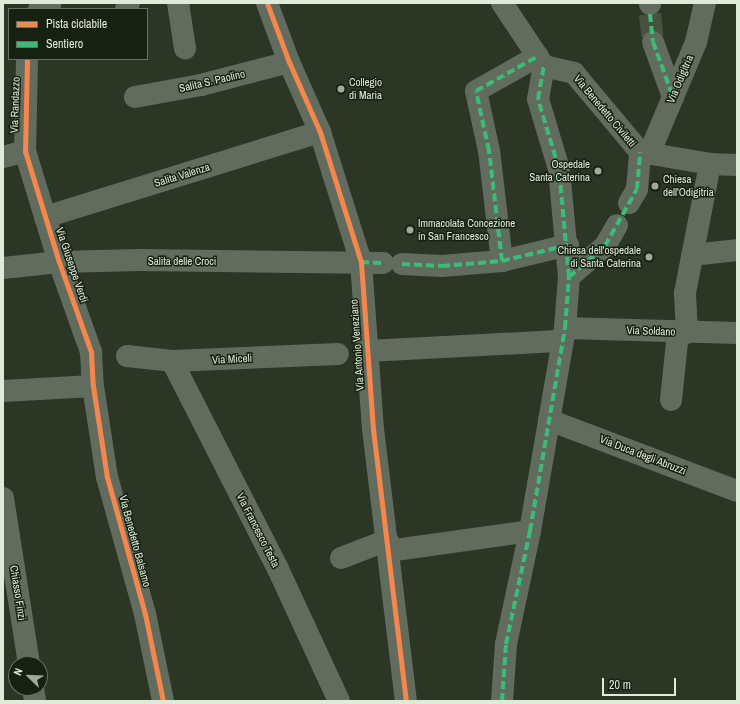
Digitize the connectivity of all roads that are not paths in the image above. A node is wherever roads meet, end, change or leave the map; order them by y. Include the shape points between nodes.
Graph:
1 (51, 3) edge
2 (178, 3) edge
3 (268, 3) edge
4 (502, 3) edge
5 (705, 3) edge
6 (41, 8) edge
7 (653, 42) tunnel mouth
8 (185, 48) dead end
9 (27, 60) edge
10 (541, 61) junction
11 (289, 62) junction
12 (135, 97) dead end
13 (673, 97) junction
14 (320, 132) junction
15 (25, 151) junction
16 (644, 153) junction
17 (3, 157) edge
18 (710, 164) junction
19 (737, 164) edge
20 (629, 204) dead end
21 (45, 217) junction
22 (617, 225) dead end
23 (568, 245) junction
24 (737, 250) edge
25 (692, 255) junction
26 (502, 261) junction
27 (59, 262) junction
28 (361, 262) junction
29 (3, 268) edge
30 (569, 277) junction
31 (682, 332) junction
32 (737, 333) edge
33 (564, 334) junction
34 (368, 351) junction
35 (338, 354) dead end
36 (127, 356) dead end
37 (172, 361) junction
38 (93, 386) junction
39 (3, 392) edge
40 (671, 400) dead end
41 (549, 420) junction
42 (737, 491) edge
43 (3, 498) edge
44 (530, 531) junction
45 (388, 546) junction
46 (341, 558) dead end
47 (28, 656) edge
48 (332, 699) edge
49 (163, 701) edge
50 (406, 701) edge
51 (502, 701) edge

1 - 6 street
2 - 8 street
3 - 11 street, Via Antonio Veneziano
4 - 10 street
5 - 13 street, Via Odigitria via 696,42
7 - 13 street
9 - 15 street, Via Randazzo via 23,117
10 - 16 street, Via Benedetto Civiletti via 574,73
10 - 23 street via 538,99 559,169
10 - 26 street via 476,90 489,151
11 - 12 street, Salita S. Paolino via 201,85
11 - 14 street, Via Antonio Veneziano
13 - 16 street, Via Odigitria
14 - 21 street, Salita Valenza
14 - 28 street, Via Antonio Veneziano
15 - 17 street
15 - 21 street, Via Giuseppe Verdi
16 - 18 street, Via Benedetto Civiletti
16 - 20 street, Via Odigitria via 637,189
18 - 19 street, Via Benedetto Civiletti
18 - 25 street
21 - 27 street, Via Giuseppe Verdi
22 - 30 street via 605,246
23 - 26 street, Salita delle Croci
23 - 30 street
24 - 25 street
25 - 31 street via 685,292
26 - 28 street, Salita delle Croci via 442,266
27 - 28 street, Salita delle Croci
27 - 29 street, Salita delle Croci
27 - 38 street, Via Giuseppe Verdi via 91,352
28 - 34 street, Via Antonio Veneziano
30 - 33 street
31 - 32 street, Via Soldano
31 - 33 street, Via Soldano
31 - 40 street
33 - 34 street
33 - 41 street
34 - 45 street, Via Antonio Veneziano via 373,429
35 - 37 street, Via Miceli
36 - 37 street, Via Miceli
37 - 48 street, Via Francesco Testa via 278,569
38 - 39 street
38 - 49 street, Via Benedetto Balsamo via 107,477 145,614
41 - 42 street, Via Duca degli Abruzzi
41 - 44 street
43 - 47 street, Chiasso Finzi
44 - 45 street
44 - 51 street via 506,644
45 - 46 street
45 - 50 street, Via Antonio Veneziano

